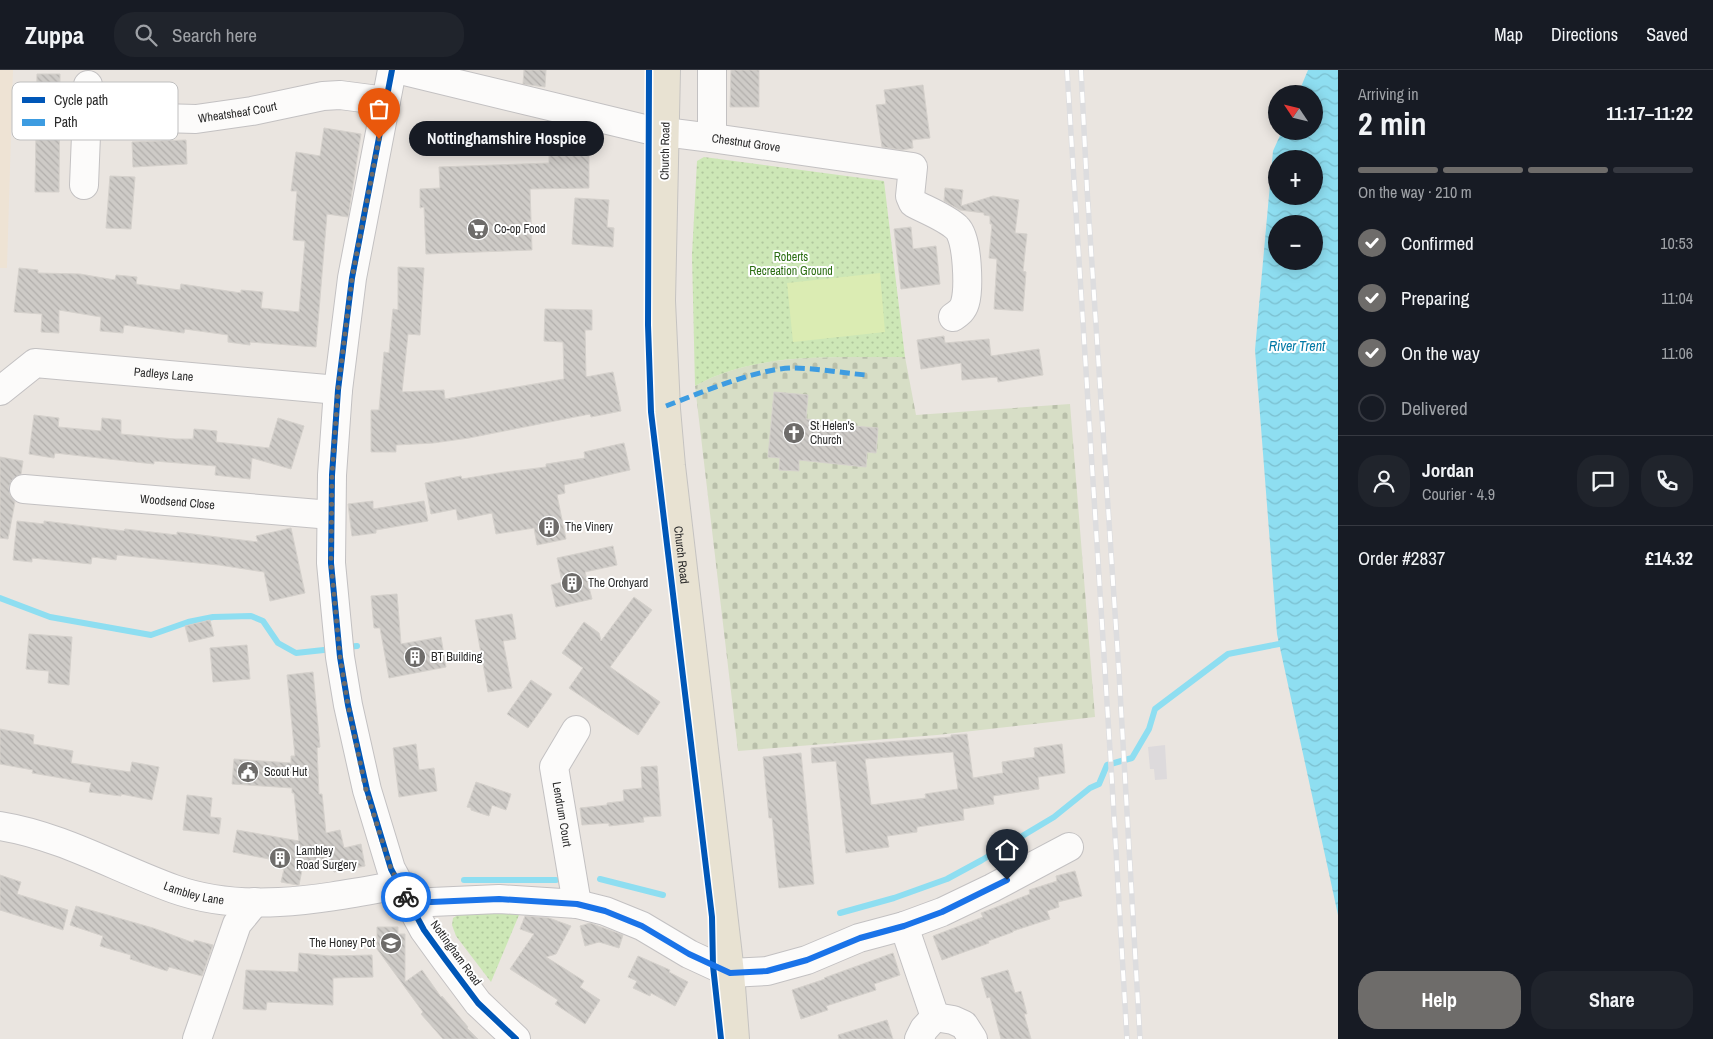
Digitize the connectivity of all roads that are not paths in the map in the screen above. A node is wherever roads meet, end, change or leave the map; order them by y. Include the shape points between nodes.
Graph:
1 (392, 70) edge
2 (400, 70) edge
3 (666, 70) edge
4 (712, 70) edge
5 (386, 101) junction
6 (178, 118) edge
7 (666, 132) junction
8 (712, 138) junction
9 (87, 140) edge
10 (84, 185) dead end
11 (953, 317) dead end
12 (338, 390) junction
13 (0, 391) edge
14 (24, 489) dead end
15 (331, 515) junction
16 (576, 730) dead end
17 (0, 826) edge
18 (1069, 847) dead end
19 (400, 886) junction
20 (255, 902) junction
21 (577, 904) junction
22 (904, 926) junction
23 (730, 973) junction
24 (935, 1017) junction
25 (197, 1039) edge
26 (516, 1039) edge
27 (735, 1039) edge
28 (919, 1039) edge
29 (973, 1039) edge

1 - 5 street, Nottingham Road
2 - 7 street, Chestnut Grove
3 - 7 main road, Church Road
4 - 8 street
5 - 6 street, Wheatsheaf Court via 323,96 252,111
5 - 12 street, Nottingham Road via 352,278
7 - 8 street, Chestnut Grove
7 - 23 main road, Church Road via 661,301 666,410
8 - 11 street, Chestnut Grove via 913,167 910,196 914,203 957,228 965,242 965,303 961,312
9 - 10 street
12 - 13 street, Padleys Lane via 35,363
12 - 15 street, Nottingham Road
14 - 15 street, Woodsend Close
15 - 19 street, Nottingham Road via 332,588 348,705 366,790
16 - 21 street, Lendrum Court via 554,767
17 - 20 street, Lambley Lane via 55,840 175,889 223,901
18 - 22 street via 942,912
19 - 20 street, Lambley Lane via 315,900
19 - 21 street, Lambley Lane via 499,899
19 - 26 street, Nottingham Road via 424,930 478,1003
20 - 25 street via 237,924
21 - 23 street, Lambley Lane via 642,926 689,954
22 - 23 street via 767,971
22 - 24 street
23 - 27 main road, Church Road
24 - 28 street
24 - 29 street via 964,1024

